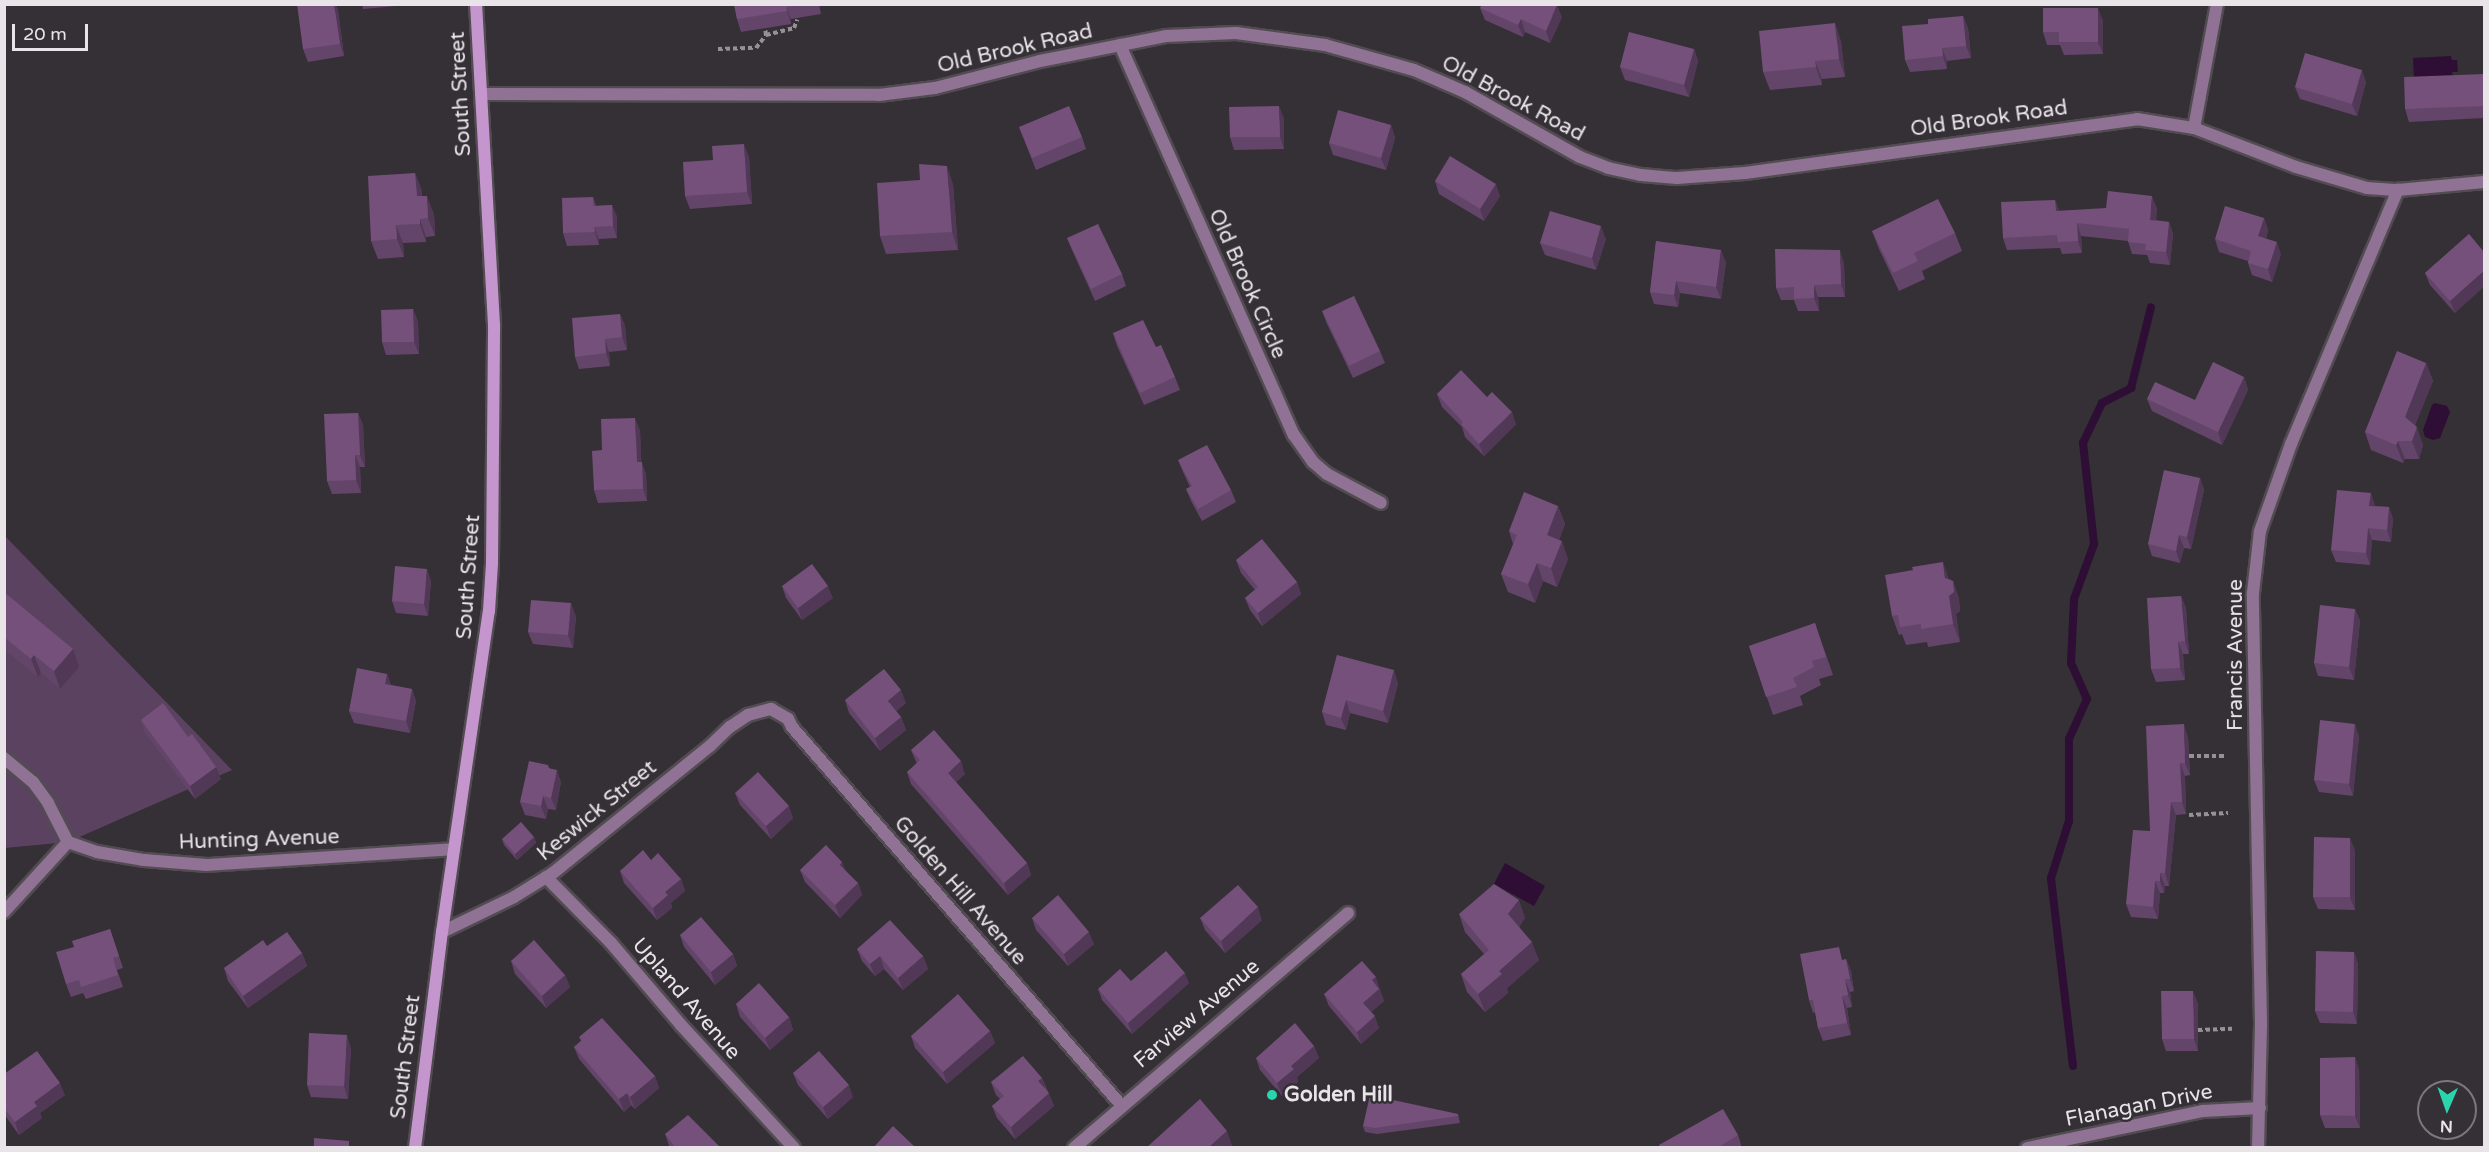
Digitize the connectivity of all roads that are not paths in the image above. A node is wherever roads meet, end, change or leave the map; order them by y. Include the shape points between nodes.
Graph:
1 (476, 4) edge
2 (2217, 4) edge
3 (1120, 45) junction
4 (480, 94) junction
5 (2194, 128) junction
6 (2484, 182) edge
7 (2398, 190) junction
8 (1381, 503) dead end
9 (768, 709) joint
10 (4, 758) edge
11 (68, 842) junction
12 (453, 849) junction
13 (546, 878) junction
14 (4, 912) edge
15 (1348, 913) dead end
16 (442, 932) junction
17 (1120, 1105) junction
18 (2260, 1108) junction
19 (415, 1148) edge
20 (794, 1148) edge
21 (1074, 1148) edge
22 (2027, 1148) edge
23 (2258, 1148) edge

1 - 4 street, South Street
2 - 5 street
3 - 4 street, Old Brook Road via 935,88 872,95
3 - 5 street, Old Brook Road via 1166,36 1236,33 1357,52 1465,92 1580,158 1641,176 1677,178 1745,173 2128,120 2165,121
3 - 8 street, Old Brook Circle via 1294,435 1327,474
4 - 12 street, South Street via 494,325 492,563 489,611
5 - 7 street, Old Brook Road via 2318,174 2367,188
6 - 7 street, Old Brook Road
7 - 18 street, Francis Avenue via 2291,444 2260,531 2253,593
9 - 13 street, Keswick Street via 748,715 730,727
9 - 17 street, Golden Hill Avenue via 788,719
10 - 11 street via 38,789
11 - 12 street, Hunting Avenue via 97,852 144,860 207,865
11 - 14 street
12 - 16 street, South Street
13 - 16 street, Keswick Street
13 - 20 street, Upland Avenue via 611,943
15 - 17 street, Farview Avenue
16 - 19 street, South Street
17 - 21 street, Farview Avenue
18 - 22 street, Flanagan Drive via 2203,1112
18 - 23 street, Francis Avenue

